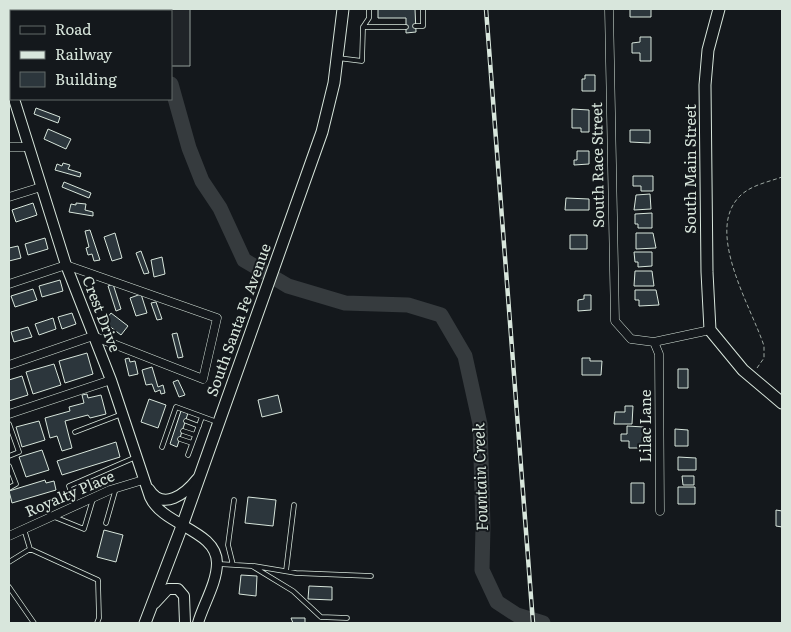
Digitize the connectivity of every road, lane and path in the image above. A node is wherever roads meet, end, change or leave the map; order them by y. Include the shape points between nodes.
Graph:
1 (343, 9) edge
2 (369, 9) edge
3 (422, 9) edge
4 (609, 9) edge
5 (719, 9) edge
6 (416, 26) dead end
7 (364, 27) junction
8 (406, 27) dead end
9 (338, 58) junction
10 (12, 100) edge
11 (9, 147) edge
12 (29, 147) junction
13 (782, 176) edge
14 (41, 187) junction
15 (9, 198) edge
16 (66, 265) junction
17 (9, 284) edge
18 (710, 330) junction
19 (93, 336) junction
20 (654, 342) junction
21 (9, 365) edge
22 (750, 376) junction
23 (111, 380) junction
24 (782, 403) edge
25 (9, 414) edge
26 (122, 414) junction
27 (202, 416) junction
28 (173, 417) junction
29 (178, 419) dead end
30 (186, 421) dead end
31 (217, 422) junction
32 (9, 424) edge
33 (169, 426) junction
34 (199, 426) junction
35 (175, 428) dead end
36 (183, 430) dead end
37 (75, 432) dead end
38 (167, 434) junction
39 (195, 435) junction
40 (173, 436) dead end
41 (180, 439) dead end
42 (192, 444) junction
43 (162, 447) dead end
44 (188, 455) dead end
45 (9, 456) edge
46 (136, 457) junction
47 (9, 466) edge
48 (199, 476) junction
49 (143, 480) junction
50 (9, 488) edge
51 (116, 488) junction
52 (93, 497) junction
53 (234, 500) dead end
54 (75, 505) junction
55 (294, 505) dead end
56 (660, 511) dead end
57 (51, 516) junction
58 (106, 523) dead end
59 (182, 526) junction
60 (24, 528) junction
61 (9, 534) edge
62 (30, 549) junction
63 (9, 562) edge
64 (217, 564) junction
65 (233, 565) junction
66 (252, 566) junction
67 (286, 571) junction
68 (370, 576) dead end
69 (9, 587) edge
70 (147, 618) edge
71 (347, 618) dead end
72 (34, 623) edge
73 (96, 623) edge
74 (185, 623) edge
75 (198, 623) edge

1 - 9 main road, South Santa Fe Avenue
2 - 7 lane
3 - 6 lane via 423,26
4 - 20 street, South Race Street via 615,321 631,339
5 - 18 main road, South Main Street via 708,50 705,85
7 - 8 lane
7 - 9 lane via 362,61
9 - 31 main road, South Santa Fe Avenue via 322,132
10 - 12 street, Crest Drive
11 - 12 street
12 - 14 street, Crest Drive
13 - 22 path via 741,195 729,216 728,250 734,274 764,346 764,358
14 - 15 street
14 - 16 street, Crest Drive
16 - 17 street
16 - 19 street, Crest Drive
16 - 19 street via 217,318 203,380
18 - 20 street
18 - 22 main road
19 - 21 street
19 - 23 street, Crest Drive
20 - 56 street, Lilac Lane via 660,354
22 - 24 main road
23 - 25 street
23 - 26 street, Crest Drive
26 - 37 lane
26 - 46 street, Crest Drive
27 - 28 lane via 176,408
27 - 31 lane
27 - 34 lane
28 - 29 lane
28 - 33 lane
30 - 34 lane
31 - 48 main road, South Santa Fe Avenue
32 - 45 lane via 19,452
33 - 35 lane
33 - 38 lane
34 - 39 lane
36 - 39 lane
38 - 40 lane
38 - 43 lane
39 - 42 lane
41 - 42 lane
42 - 44 lane
46 - 49 street, Crest Drive
46 - 54 lane via 69,486
47 - 50 lane via 16,484
48 - 49 street via 183,494 170,500 151,493
48 - 59 main road, South Santa Fe Avenue
49 - 51 street, Royalty Place
49 - 59 street, Crest Drive via 156,508
51 - 52 street, Royalty Place
51 - 58 lane
52 - 54 street, Royalty Place
52 - 57 lane via 84,529
53 - 65 lane via 228,545
54 - 57 street, Royalty Place
55 - 67 lane
57 - 60 street, Royalty Place
59 - 64 street via 207,542
59 - 70 main road, South Santa Fe Avenue
60 - 61 street, Royalty Place
60 - 62 lane
62 - 63 lane
62 - 73 lane via 98,580 99,618
64 - 65 lane
64 - 75 street
65 - 66 lane
66 - 67 lane
66 - 71 lane via 293,591 321,617
67 - 68 lane
69 - 72 lane
70 - 74 street via 162,593 178,589 184,596

